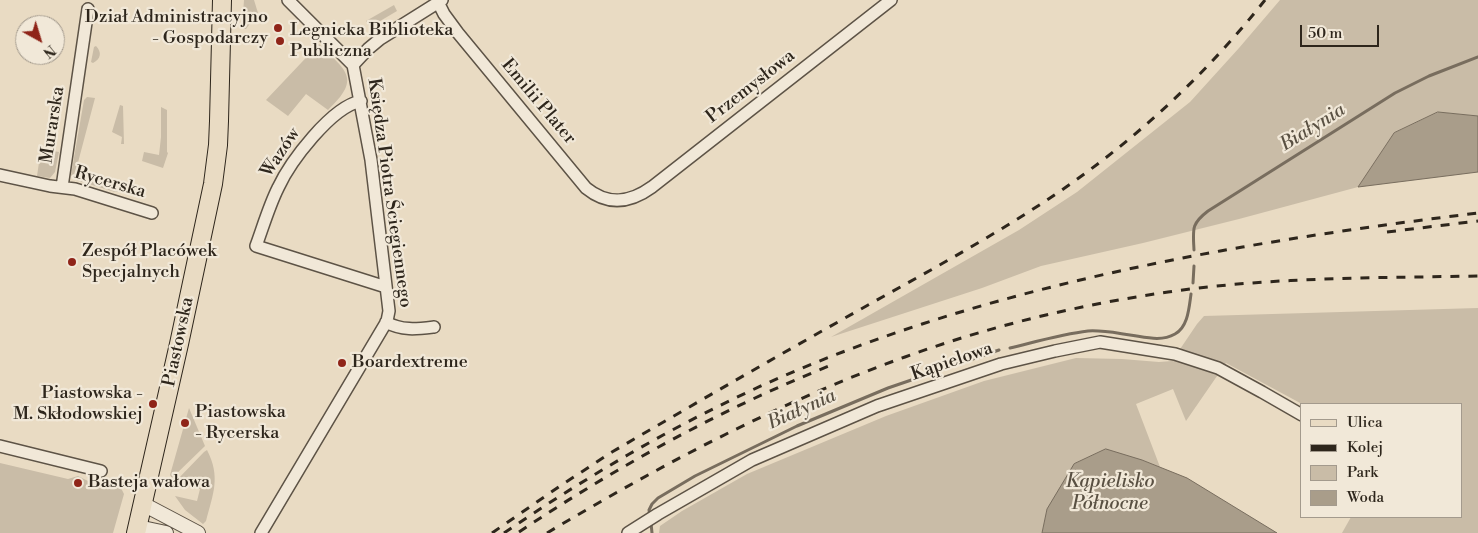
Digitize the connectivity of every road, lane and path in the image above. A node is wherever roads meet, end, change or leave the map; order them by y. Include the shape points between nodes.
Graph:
1 (222, 0) edge
2 (288, 0) edge
3 (891, 0) edge
4 (439, 1) edge
5 (88, 9) dead end
6 (353, 65) junction
7 (361, 101) junction
8 (0, 175) edge
9 (62, 187) junction
10 (630, 199) joint
11 (152, 214) dead end
12 (386, 287) junction
13 (386, 322) junction
14 (434, 327) dead end
15 (1300, 414) edge
16 (0, 446) edge
17 (101, 472) dead end
18 (143, 504) junction
19 (137, 530) edge
20 (166, 533) edge
21 (198, 533) edge
22 (261, 533) edge
23 (628, 533) edge

1 - 18 main road, Piastowska via 218,145 213,184
2 - 6 street, Księdza Piotra Ściegiennego
3 - 10 street, Przemysłowa via 652,187
4 - 6 street via 380,39
4 - 10 street, Emilii Plater via 458,34 586,188 612,200
5 - 9 street, Murarska
6 - 7 street, Księdza Piotra Ściegiennego
7 - 12 street, Księdza Piotra Ściegiennego
7 - 12 street, Wazów via 346,106 321,128 290,168 278,188 256,246
8 - 9 street, Rycerska
9 - 11 street, Rycerska
12 - 13 street, Księdza Piotra Ściegiennego via 389,314
13 - 14 street via 404,329
13 - 22 street, Księdza Piotra Ściegiennego
15 - 23 street, Kąpielowa via 1218,368 1175,354 1100,342 1001,364 878,406 752,460
16 - 17 street
18 - 19 main road, Piastowska
18 - 21 street
19 - 20 street

